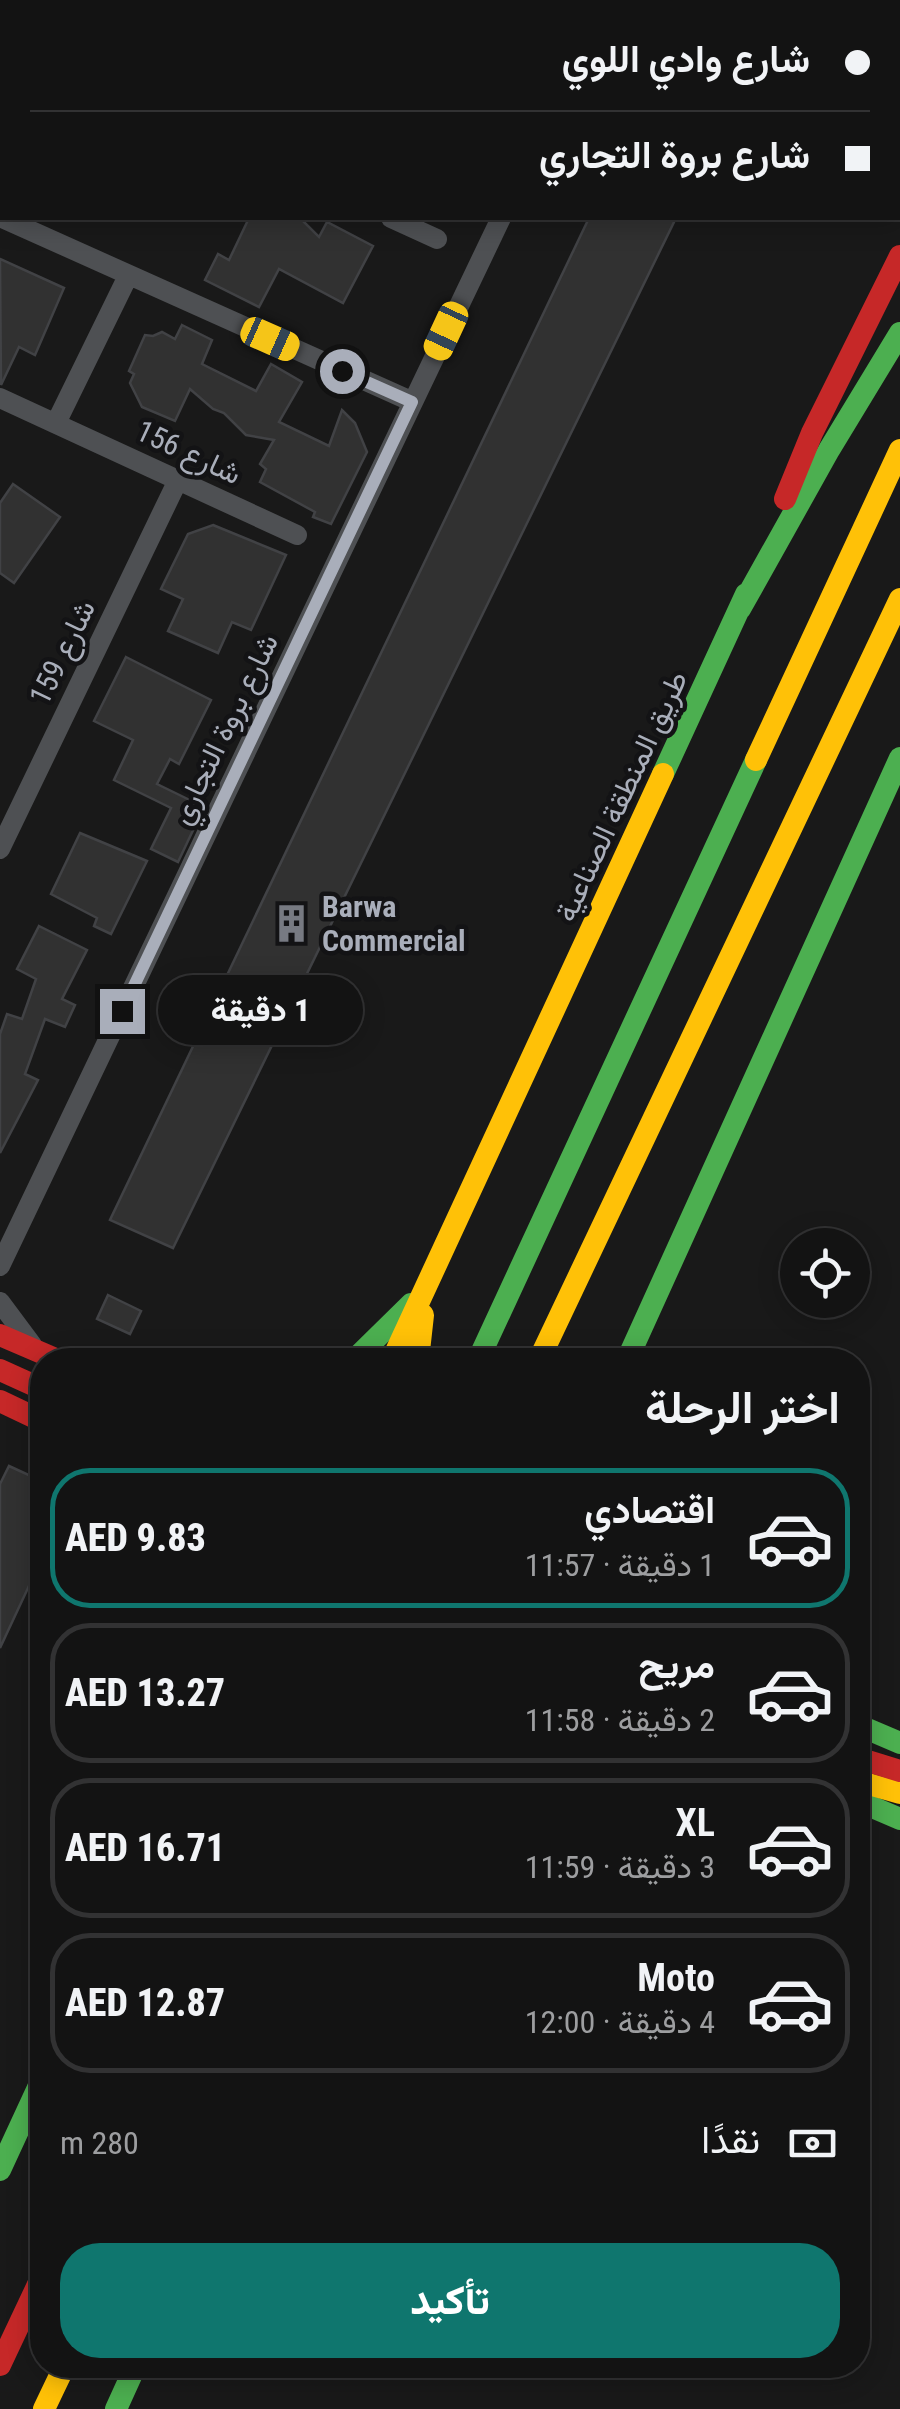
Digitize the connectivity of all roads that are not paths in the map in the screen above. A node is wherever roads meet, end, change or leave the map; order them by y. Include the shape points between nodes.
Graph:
1 (4, 220) edge
2 (395, 220) edge
3 (499, 220) edge
4 (437, 240) dead end
5 (900, 256) edge
6 (128, 276) junction
7 (900, 333) edge
8 (0, 398) edge
9 (412, 402) junction
10 (56, 423) junction
11 (900, 450) edge
12 (178, 480) junction
13 (297, 535) dead end
14 (900, 599) edge
15 (740, 609) junction
16 (900, 758) edge
17 (0, 850) edge
18 (0, 1266) edge
19 (426, 1289) junction
20 (0, 1302) edge
21 (0, 1335) edge
22 (31, 1348) edge
23 (40, 1348) edge
24 (366, 1348) edge
25 (398, 1348) edge
26 (419, 1348) edge
27 (484, 1348) edge
28 (546, 1348) edge
29 (632, 1348) edge
30 (0, 1370) edge
31 (30, 1384) edge
32 (0, 1402) edge
33 (30, 1416) edge
34 (870, 1730) edge
35 (900, 1743) edge
36 (870, 1761) edge
37 (900, 1770) edge
38 (870, 1785) edge
39 (900, 1793) edge
40 (870, 1806) edge
41 (900, 1819) edge
42 (30, 2105) edge
43 (0, 2170) edge
44 (30, 2302) edge
45 (0, 2366) edge
46 (58, 2378) edge
47 (130, 2378) edge
48 (44, 2409) edge
49 (116, 2409) edge

1 - 6 street
2 - 4 street
3 - 9 street, شارع بروة التجاري
5 - 15 main road, طريق المنطقة الصناعية via 812,433
6 - 9 street
6 - 10 street
7 - 15 main road
8 - 10 street, شارع 156
9 - 18 street, شارع بروة التجاري
10 - 12 street, شارع 156
11 - 27 main road
12 - 13 street, شارع 156
12 - 17 street, شارع 159
14 - 28 main road
15 - 19 main road, طريق المنطقة الصناعية
16 - 29 main road
19 - 24 main road
19 - 25 main road, طريق المنطقة الصناعية
19 - 26 main road
20 - 23 street
21 - 22 main road
30 - 31 main road
32 - 33 main road
34 - 35 main road
36 - 37 main road
38 - 39 main road
40 - 41 main road
42 - 43 main road
44 - 45 main road
46 - 48 main road
47 - 49 main road

